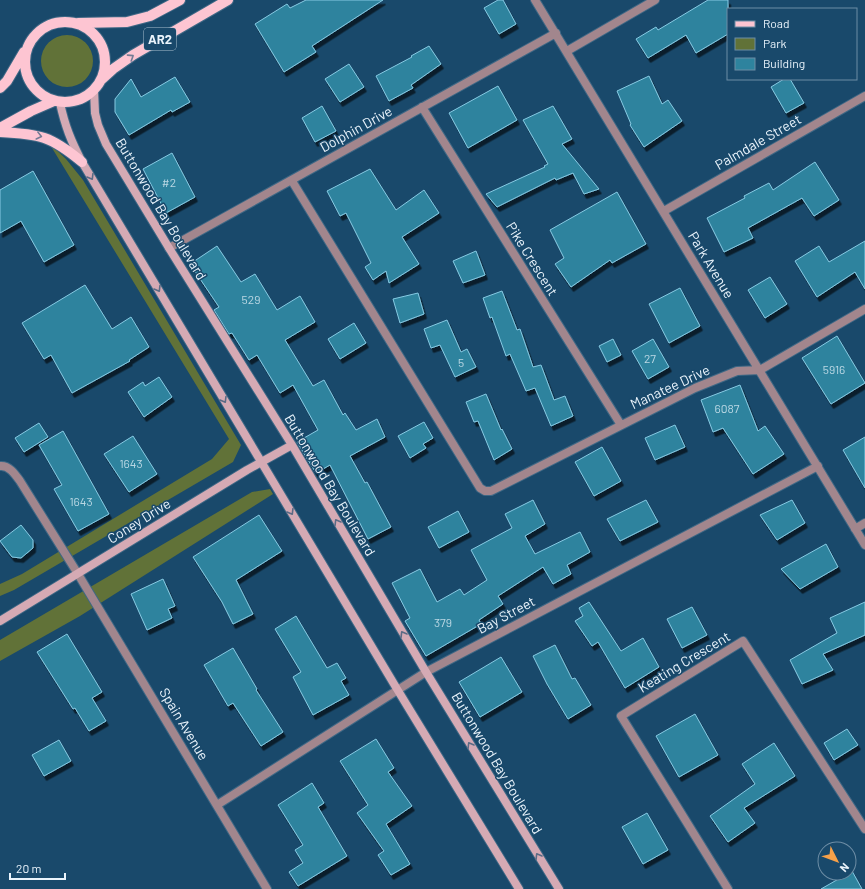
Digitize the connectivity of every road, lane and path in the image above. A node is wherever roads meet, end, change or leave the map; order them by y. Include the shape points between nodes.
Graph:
1 (180, 0) edge
2 (228, 0) edge
3 (535, 0) edge
4 (655, 0) edge
5 (74, 23) junction
6 (556, 33) junction
7 (30, 43) junction
8 (567, 51) junction
9 (101, 81) junction
10 (0, 88) edge
11 (94, 90) junction
12 (865, 96) edge
13 (57, 102) junction
14 (422, 107) junction
15 (0, 128) edge
16 (0, 132) edge
17 (82, 162) junction
18 (292, 180) junction
19 (664, 211) junction
20 (169, 248) junction
21 (865, 309) edge
22 (760, 370) junction
23 (621, 425) junction
24 (292, 445) junction
25 (261, 462) junction
26 (0, 466) edge
27 (818, 466) junction
28 (865, 523) edge
29 (855, 528) junction
30 (865, 545) edge
31 (78, 574) junction
32 (0, 621) edge
33 (426, 672) junction
34 (397, 689) junction
35 (217, 805) junction
36 (865, 829) edge
37 (267, 889) edge
38 (519, 889) edge
39 (559, 889) edge
40 (728, 889) edge

1 - 5 main road, AR2 via 150,16 127,22
9 -> 2 main road, AR2 via 133,55
3 - 6 street, Park Avenue
4 - 8 street
5 - 7 main road via 61,22 49,26 38,33
5 - 9 main road via 95,35 102,45 105,69
6 - 8 street, Park Avenue
6 - 14 street, Dolphin Drive
7 - 10 main road
7 - 13 main road via 25,67 28,78 43,96
8 - 19 street, Park Avenue
9 - 11 main road
11 - 13 main road via 73,102
11 - 20 street, Buttonwood Bay Boulevard via 95,113 106,144
12 - 19 street, Palmdale Street
13 - 15 main road via 31,111
13 - 17 street via 71,142
14 - 18 street, Dolphin Drive
14 - 23 street, Pike Crescent
16 -> 17 main road via 37,135 64,147
17 -> 25 street
18 - 20 street, Dolphin Drive
18 - 23 street, Manatee Drive via 480,488 491,491
19 - 22 street, Park Avenue
20 - 24 street, Buttonwood Bay Boulevard
21 - 22 street, Manatee Drive
22 - 23 street, Manatee Drive via 737,371 695,388
22 - 27 street, Park Avenue
24 - 25 street, Coney Drive
33 -> 24 street, Buttonwood Bay Boulevard
25 - 31 street, Coney Drive
25 -> 34 street
26 - 31 street, Spain Avenue via 4,465 12,470 20,481
27 - 29 street, Park Avenue
27 - 33 street, Bay Street
28 - 29 street
29 - 30 street, Park Avenue
31 - 32 street, Coney Drive
31 - 35 street, Spain Avenue
33 - 34 street, Bay Street
39 -> 33 street, Buttonwood Bay Boulevard
34 - 35 street, Bay Street
34 - 38 street
35 - 37 street, Spain Avenue
36 - 40 street, Keating Crescent via 743,641 621,716

